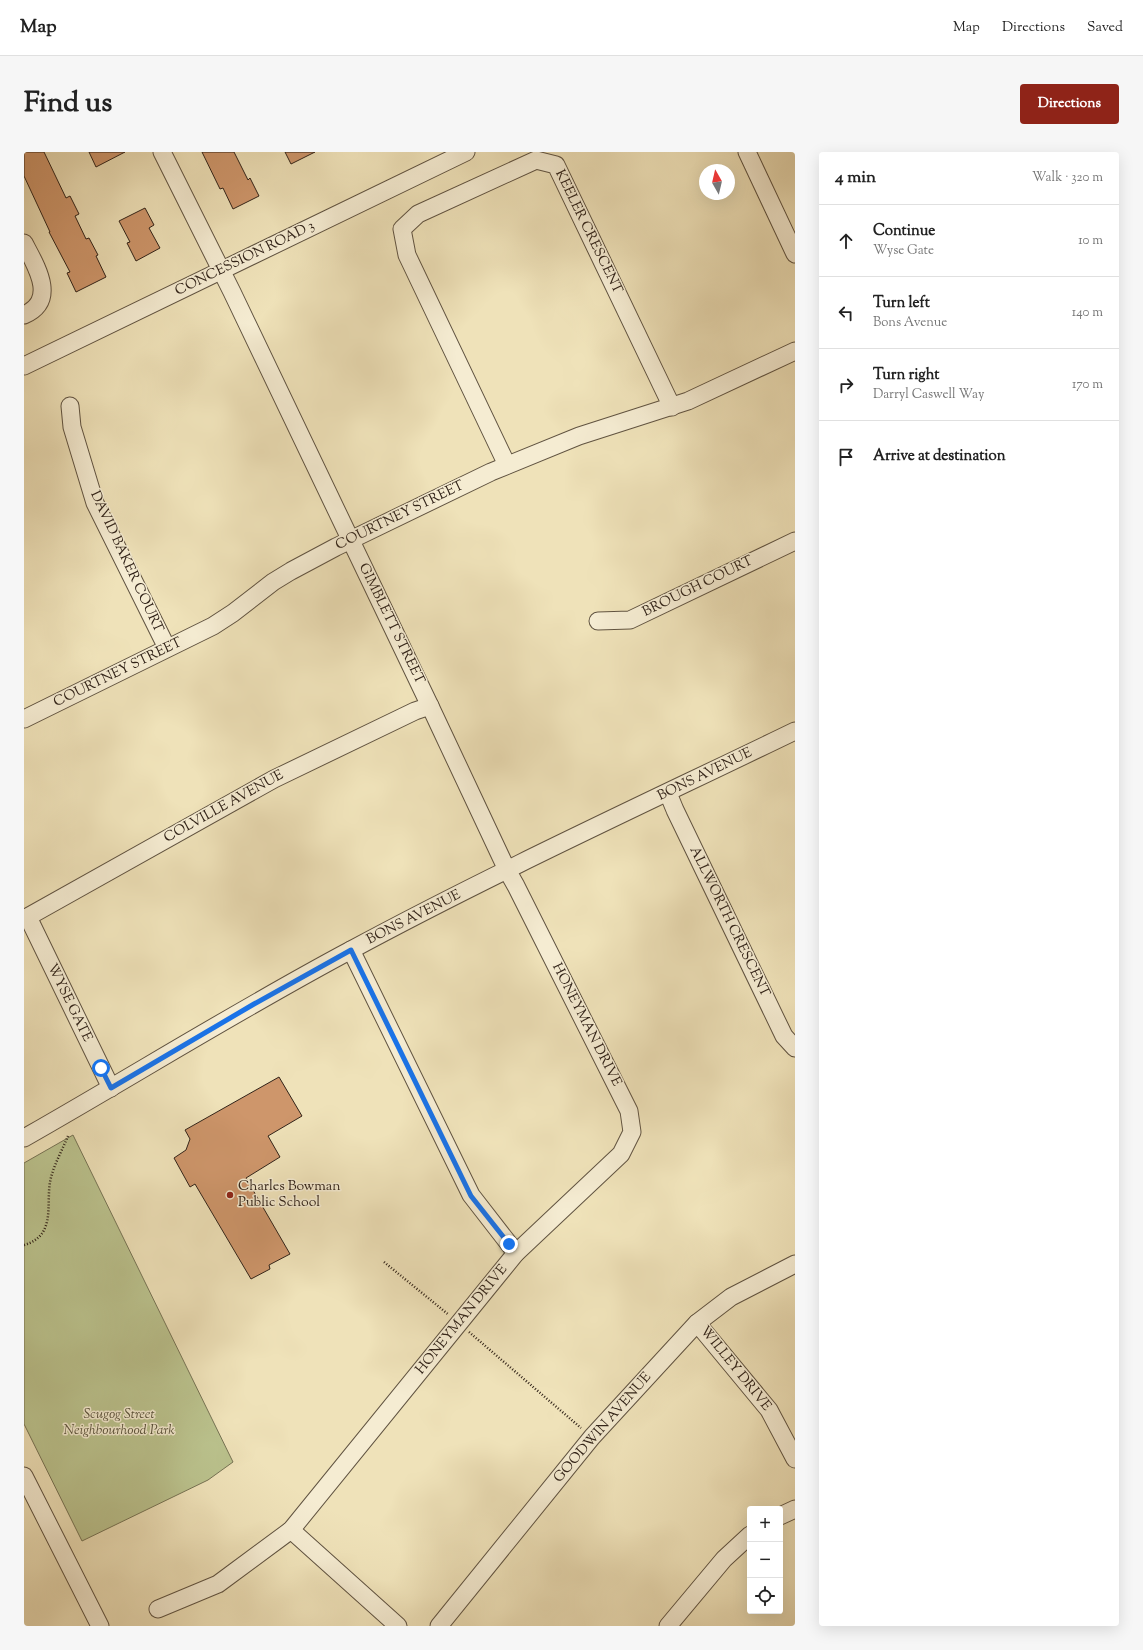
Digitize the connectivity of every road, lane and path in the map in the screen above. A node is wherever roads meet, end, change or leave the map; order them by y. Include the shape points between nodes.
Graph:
1 (162, 152) edge
2 (466, 152) edge
3 (747, 152) edge
4 (24, 243) edge
5 (795, 254) edge
6 (222, 271) junction
7 (24, 315) edge
8 (795, 351) edge
9 (24, 366) edge
10 (70, 406) dead end
11 (672, 407) junction
12 (507, 465) junction
13 (350, 540) junction
14 (795, 541) edge
15 (598, 621) dead end
16 (166, 648) junction
17 (430, 706) junction
18 (24, 719) edge
19 (795, 731) edge
20 (668, 793) junction
21 (507, 870) junction
22 (26, 918) edge
23 (351, 950) junction
24 (795, 1048) edge
25 (111, 1088) junction
26 (68, 1136) dead end
27 (24, 1138) edge
28 (24, 1244) edge
29 (516, 1253) junction
30 (384, 1262) dead end
31 (795, 1264) edge
32 (697, 1322) junction
33 (459, 1324) junction
34 (592, 1437) junction
35 (795, 1459) edge
36 (24, 1476) edge
37 (795, 1509) edge
38 (783, 1515) edge
39 (291, 1530) junction
40 (747, 1538) edge
41 (158, 1609) dead end
42 (100, 1626) edge
43 (398, 1626) edge
44 (439, 1626) edge
45 (668, 1626) edge

1 - 6 street, GIMBLETT STREET
2 - 6 street, CONCESSION ROAD 3
3 - 5 street
4 - 7 street via 36,266 44,290 39,302
6 - 9 street, CONCESSION ROAD 3
6 - 13 street, GIMBLETT STREET
8 - 11 street, COURTNEY STREET
10 - 16 street, DAVID BAKER COURT via 72,427 95,503
11 - 12 street, COURTNEY STREET via 579,436
11 - 12 street, KEELER CRESCENT via 556,165 536,160 418,214 402,229 407,255
12 - 13 street, COURTNEY STREET
13 - 16 street, COURTNEY STREET via 291,571 212,626
13 - 17 street, GIMBLETT STREET
14 - 15 street, BROUGH COURT via 630,620
16 - 18 street, COURTNEY STREET
17 - 21 street, GIMBLETT STREET
17 - 22 street, COLVILLE AVENUE via 274,779
19 - 20 street, BONS AVENUE
20 - 21 street, BONS AVENUE
20 - 24 street, ALLWORTH CRESCENT via 784,1036
21 - 23 street, BONS AVENUE
21 - 29 street, HONEYMAN DRIVE via 629,1111 632,1132 621,1154
22 - 25 street, WYSE GATE
23 - 25 street, BONS AVENUE
23 - 29 street via 471,1196
25 - 27 street, BONS AVENUE
26 - 28 path via 50,1182 47,1222 34,1241
29 - 33 street, HONEYMAN DRIVE
30 - 33 path
31 - 32 street, GOODWIN AVENUE via 731,1296
32 - 34 street, GOODWIN AVENUE
32 - 35 street, WILLEY DRIVE via 769,1410
33 - 34 path
33 - 39 street, HONEYMAN DRIVE
34 - 44 street, GOODWIN AVENUE
36 - 42 street
37 - 38 street
39 - 41 street, HONEYMAN DRIVE via 218,1584
39 - 43 street
40 - 45 street via 724,1559

